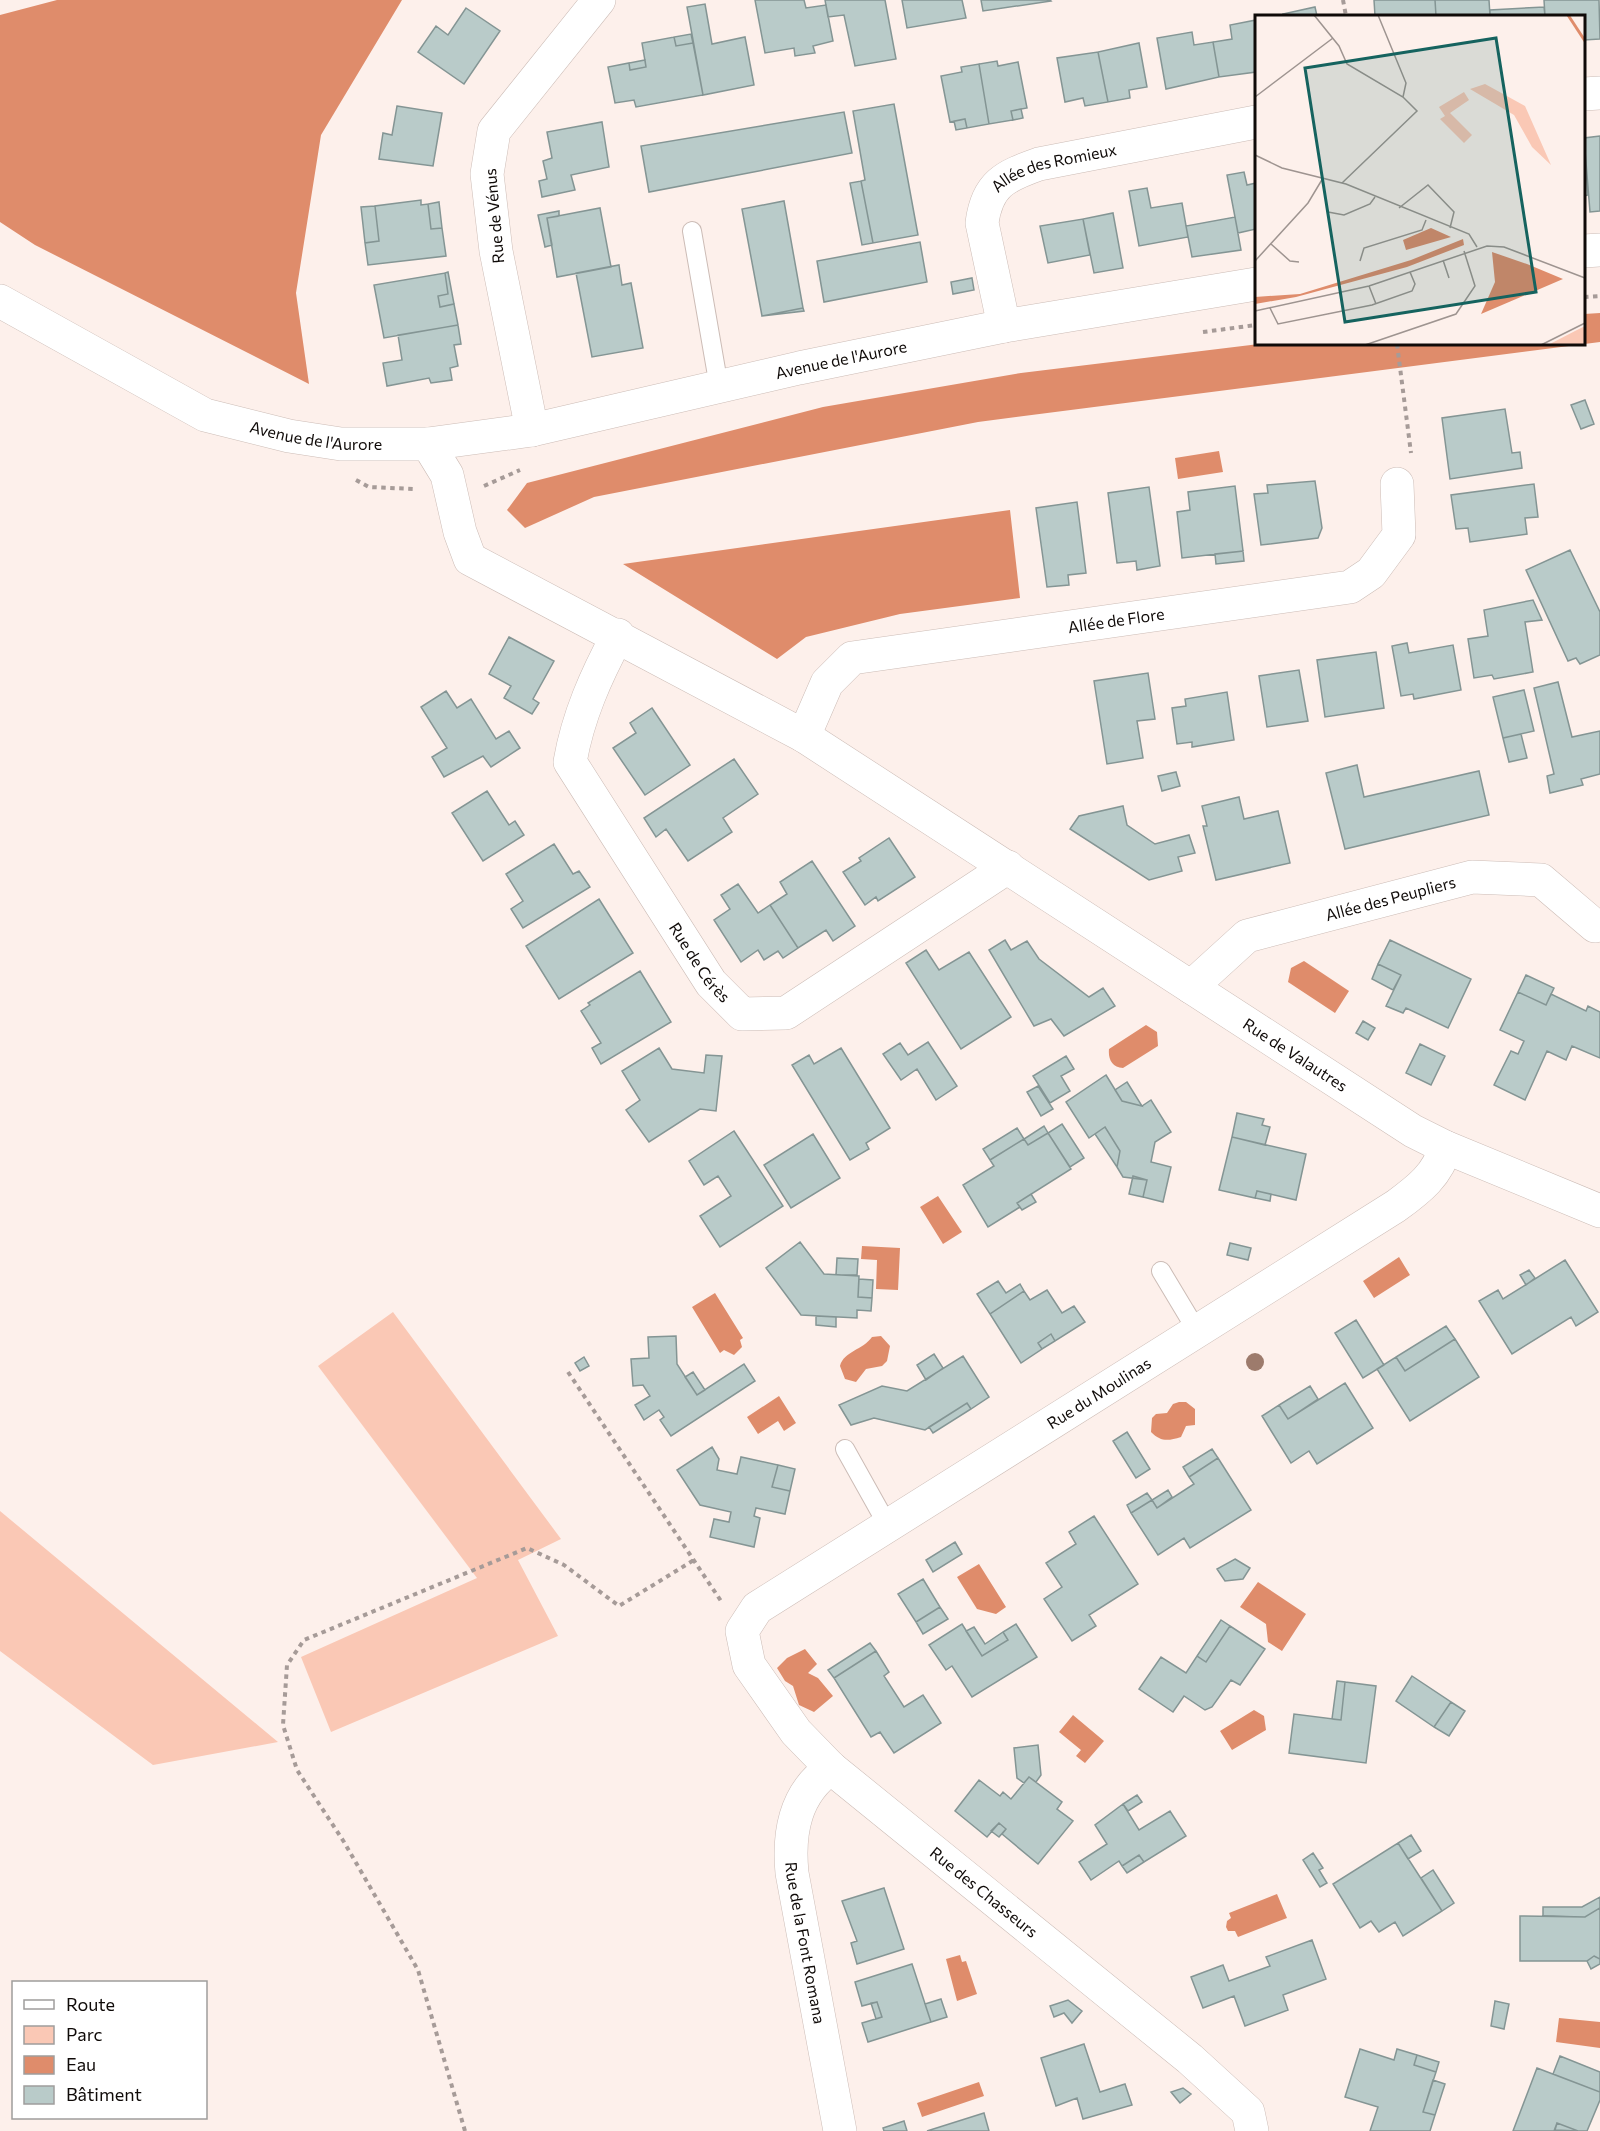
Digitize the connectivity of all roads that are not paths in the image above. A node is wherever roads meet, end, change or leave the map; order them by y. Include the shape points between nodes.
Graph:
1 (599, 0) edge
2 (1600, 93) edge
3 (1585, 94) edge
4 (1255, 122) edge
5 (692, 231) dead end
6 (1600, 250) edge
7 (1585, 251) edge
8 (1255, 284) edge
9 (0, 301) edge
10 (1004, 326) junction
11 (718, 387) junction
12 (532, 430) junction
13 (428, 444) junction
14 (1397, 484) dead end
15 (618, 635) junction
16 (804, 736) junction
17 (1008, 867) junction
18 (1596, 926) dead end
19 (1191, 987) junction
20 (1445, 1147) junction
21 (1599, 1208) edge
22 (1161, 1271) dead end
23 (1197, 1331) junction
24 (845, 1449) dead end
25 (888, 1526) junction
26 (742, 1631) joint
27 (831, 1768) junction
28 (840, 2131) edge
29 (1252, 2131) edge

1 - 12 street, Rue de Vénus via 494,131 490,152 487,174 496,251
2 - 3 street
4 - 10 street, Allée des Romieux via 1039,164 1003,179 984,206 982,223
5 - 11 lane
6 - 7 street
8 - 10 street, Avenue de l'Aurore
9 - 13 street, Avenue de l'Aurore via 205,415 289,436 341,444
10 - 11 street, Avenue de l'Aurore
11 - 12 street, Avenue de l'Aurore
12 - 13 street, Avenue de l'Aurore
13 - 15 street, Rue de Valautres via 447,475 459,532 470,559
14 - 16 street, Allée de Flore via 1398,535 1371,573 1350,588 852,658 827,683
15 - 16 street, Rue de Valautres
15 - 17 street, Rue de Cérès via 576,726 570,762 711,983 742,1014 786,1012
16 - 17 street, Rue de Valautres
17 - 19 street, Rue de Valautres
18 - 19 street, Allée des Peupliers via 1541,880 1472,878 1247,936
19 - 20 street, Rue de Valautres via 1333,1081
20 - 21 street, Rue de Valautres
20 - 23 street, Rue du Moulinas via 1442,1163 1418,1191
22 - 23 lane
23 - 25 street, Rue du Moulinas
24 - 25 lane
25 - 26 street, Rue du Moulinas via 757,1608
26 - 27 street, Rue des Chasseurs via 750,1665 796,1732
27 - 28 street, Rue de la Font Romana via 808,1788 795,1815 789,1845
27 - 29 street, Rue des Chasseurs via 1190,2059 1248,2112

